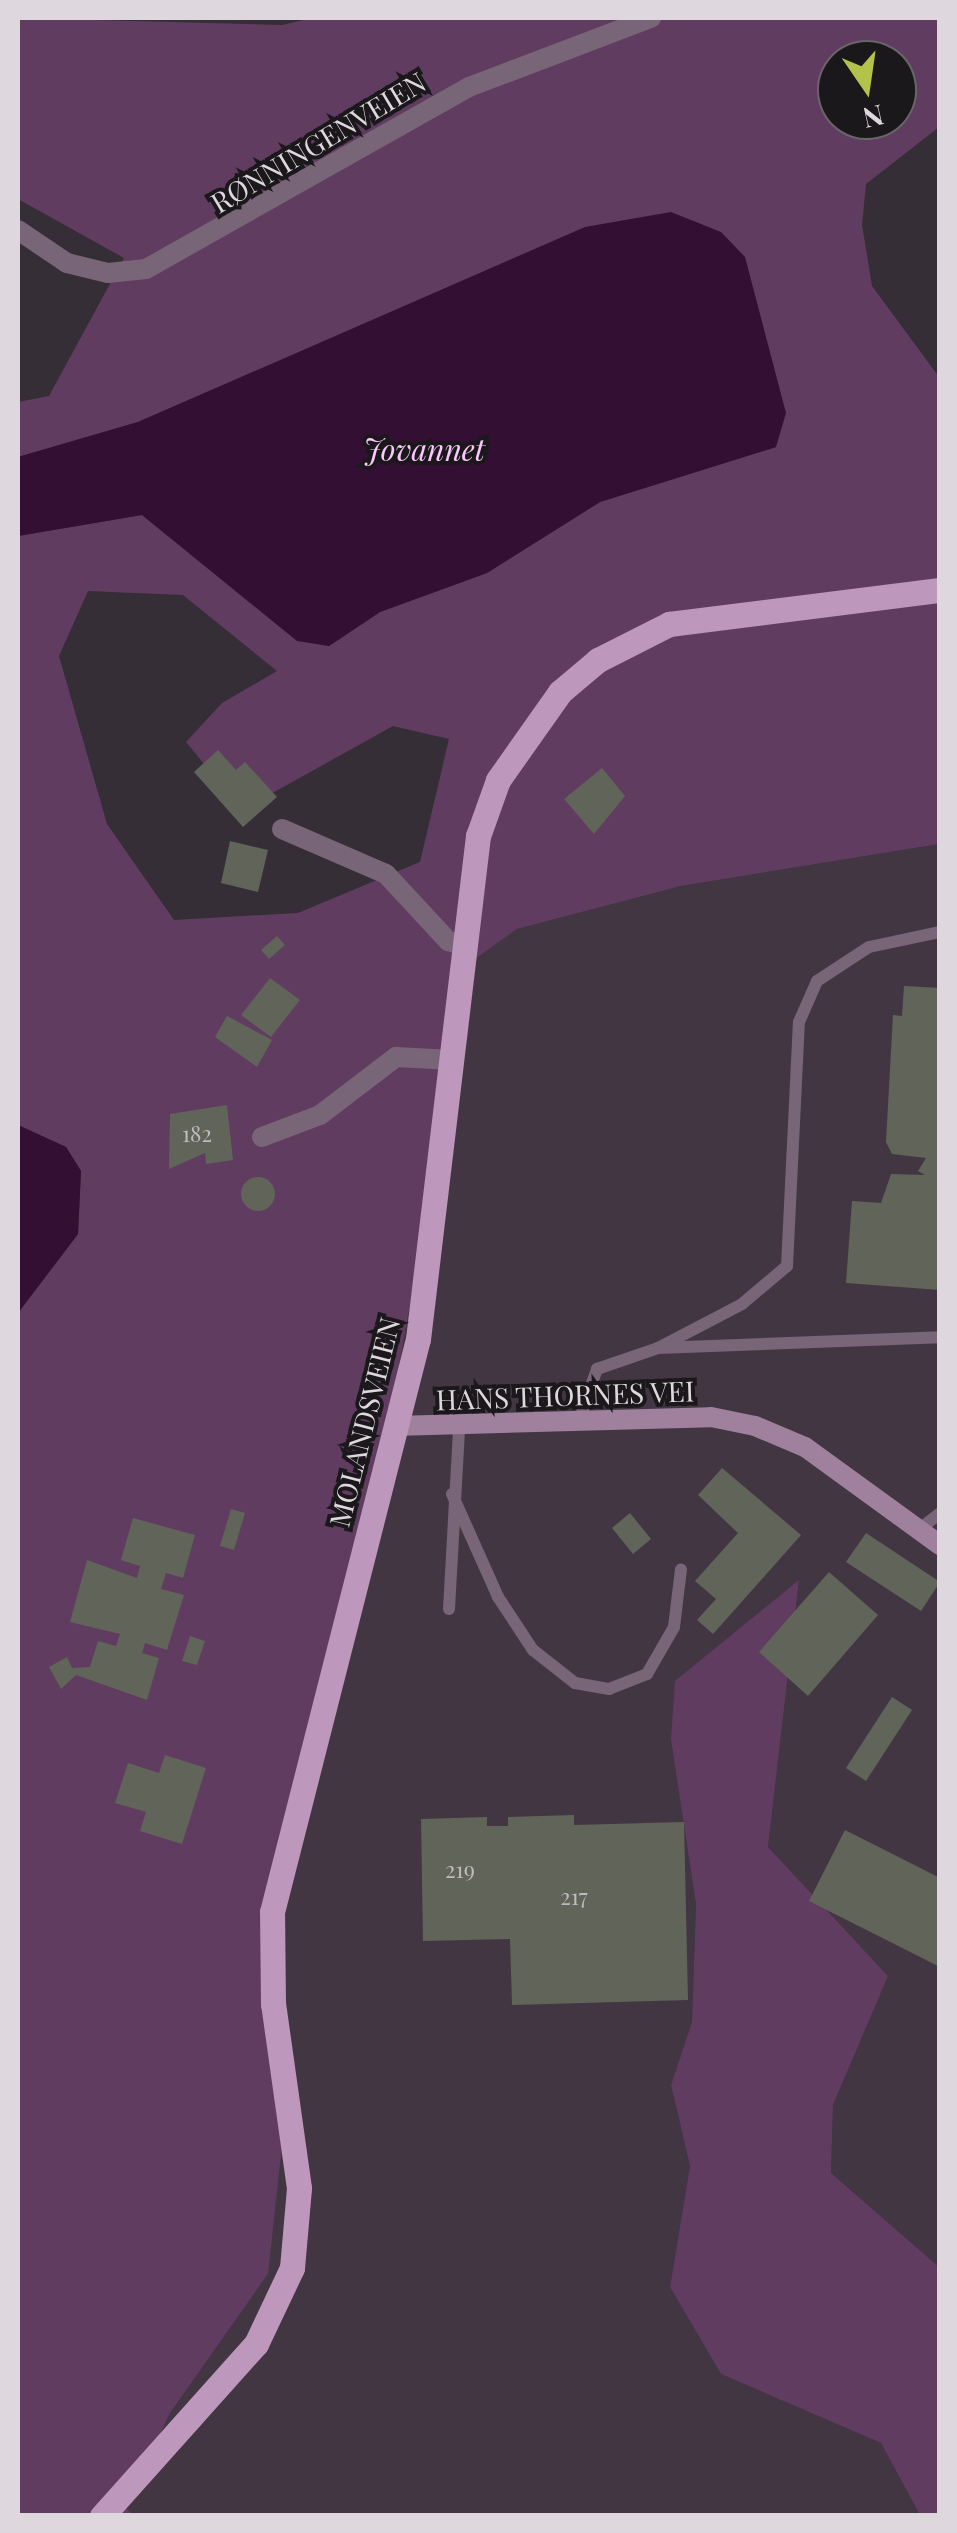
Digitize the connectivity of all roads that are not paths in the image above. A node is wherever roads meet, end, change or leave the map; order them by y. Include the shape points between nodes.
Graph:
1 (651, 18) edge
2 (18, 230) edge
3 (940, 590) edge
4 (282, 830) dead end
5 (940, 932) edge
6 (463, 945) junction
7 (452, 1060) junction
8 (262, 1136) dead end
9 (940, 1337) edge
10 (658, 1348) junction
11 (580, 1418) junction
12 (395, 1426) junction
13 (459, 1430) junction
14 (452, 1494) junction
15 (940, 1513) edge
16 (922, 1528) junction
17 (940, 1545) edge
18 (681, 1569) dead end
19 (449, 1610) dead end
20 (102, 2516) edge

1 - 2 street, RØNNINGENVEIEN via 469,87 146,269 108,274 67,264
3 - 6 main road, MOLANDSVEIEN via 713,612 598,660 541,713 498,780 478,836
4 - 6 street via 386,874 448,941
5 - 10 lane via 869,946 817,981 799,1022 786,1266 742,1304
6 - 7 main road, MOLANDSVEIEN
7 - 8 street via 396,1057 320,1115
7 - 12 main road, MOLANDSVEIEN via 427,1288
9 - 10 lane
10 - 11 lane via 597,1369
11 - 13 street, HANS THORNES VEI
11 - 16 street, HANS THORNES VEI via 755,1426 805,1447
12 - 13 street, HANS THORNES VEI
12 - 20 main road, MOLANDSVEIEN via 272,1912 273,2004 300,2188 292,2268 256,2344
13 - 14 lane
14 - 18 lane via 498,1598 533,1650 575,1682 608,1689 648,1674 674,1627
14 - 19 lane
15 - 16 lane
16 - 17 street, HANS THORNES VEI

